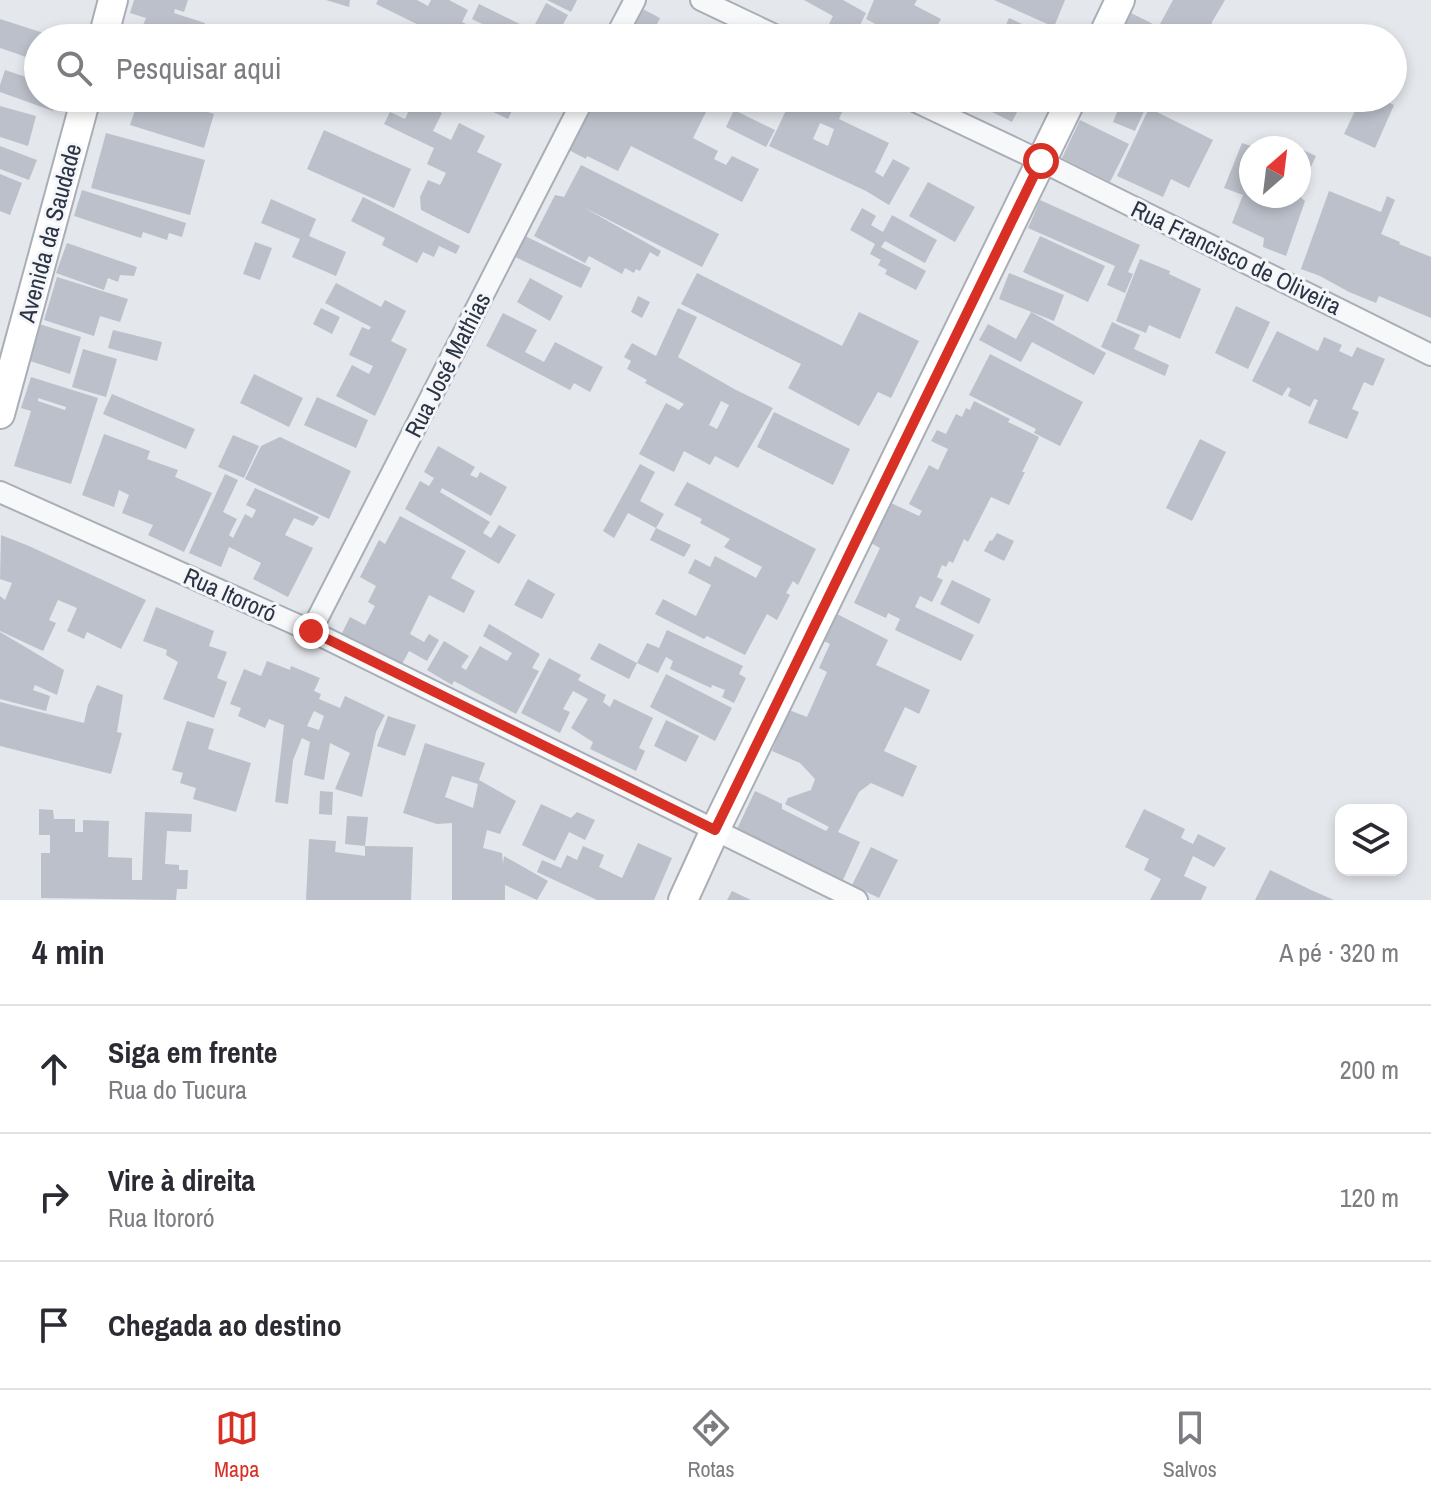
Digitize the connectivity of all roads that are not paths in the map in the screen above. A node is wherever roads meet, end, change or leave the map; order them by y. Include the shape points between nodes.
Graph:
1 (113, 0) edge
2 (635, 0) edge
3 (701, 0) edge
4 (1120, 0) edge
5 (107, 24) edge
6 (622, 24) edge
7 (752, 24) edge
8 (1109, 24) edge
9 (82, 112) edge
10 (577, 112) edge
11 (938, 112) edge
12 (1065, 112) edge
13 (1041, 161) junction
14 (1431, 355) edge
15 (0, 414) edge
16 (0, 492) edge
17 (311, 631) junction
18 (715, 830) junction
19 (683, 900) edge
20 (857, 900) edge

1 - 5 main road
2 - 6 street
3 - 7 street
4 - 8 main road
9 - 15 main road, Avenida da Saudade
10 - 17 street, Rua José Mathias
11 - 13 street, Rua Francisco de Oliveira
12 - 13 main road
13 - 14 street, Rua Francisco de Oliveira
13 - 18 main road
16 - 17 street, Rua Itororó
17 - 18 street, Rua Itororó
18 - 19 main road
18 - 20 street, Rua Itororó

